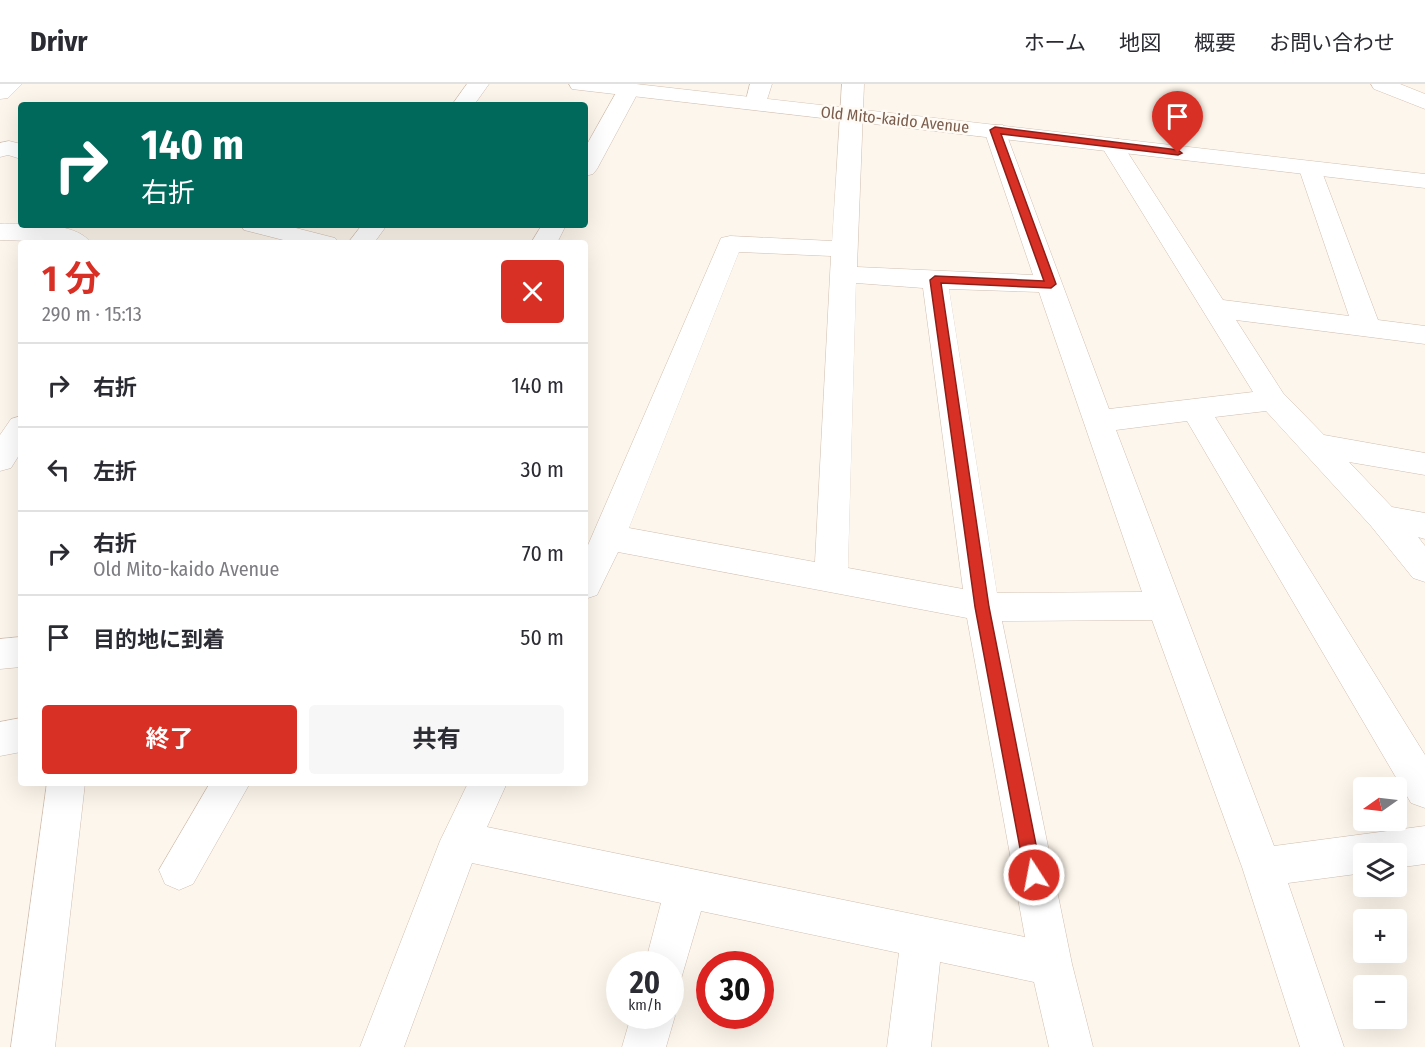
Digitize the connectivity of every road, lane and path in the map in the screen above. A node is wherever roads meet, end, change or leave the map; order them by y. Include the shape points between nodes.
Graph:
1 (11, 84) edge
2 (478, 84) edge
3 (580, 84) edge
4 (854, 84) edge
5 (1382, 84) edge
6 (629, 89) junction
7 (0, 93) edge
8 (758, 94) edge
9 (465, 102) edge
10 (1425, 102) edge
11 (850, 115) junction
12 (995, 130) junction
13 (1111, 144) junction
14 (0, 150) edge
15 (18, 151) edge
16 (588, 164) edge
17 (1311, 169) junction
18 (1425, 181) edge
19 (265, 228) edge
20 (373, 228) edge
21 (0, 232) edge
22 (70, 240) edge
23 (314, 240) edge
24 (363, 240) edge
25 (845, 262) junction
26 (935, 280) junction
27 (1051, 284) junction
28 (1215, 308) junction
29 (1367, 328) junction
30 (1425, 335) edge
31 (1273, 400) junction
32 (1195, 410) junction
33 (1100, 421) junction
34 (18, 433) edge
35 (1315, 445) junction
36 (0, 460) edge
37 (1425, 464) edge
38 (1382, 517) junction
39 (1425, 526) edge
40 (609, 537) junction
41 (1425, 569) edge
42 (588, 579) edge
43 (831, 579) junction
44 (1164, 606) junction
45 (982, 607) junction
46 (18, 652) edge
47 (0, 654) edge
48 (18, 736) edge
49 (0, 739) edge
50 (66, 786) edge
51 (229, 786) edge
52 (487, 786) edge
53 (1425, 790) edge
54 (460, 841) junction
55 (1425, 845) edge
56 (1262, 867) junction
57 (179, 870) dead end
58 (686, 888) junction
59 (922, 938) junction
60 (669, 951) edge
61 (1051, 964) junction
62 (649, 1029) edge
63 (33, 1047) edge
64 (382, 1047) edge
65 (644, 1047) edge
66 (909, 1047) edge
67 (1071, 1047) edge
68 (1322, 1047) edge

1 - 7 street
2 - 9 street
3 - 6 street, Old Mito-kaido Avenue
4 - 11 street
5 - 10 street
6 - 8 street, Old Mito-kaido Avenue
6 - 16 street
8 - 11 street, Old Mito-kaido Avenue
11 - 12 street, Old Mito-kaido Avenue
11 - 25 street
12 - 13 street, Old Mito-kaido Avenue
12 - 27 street
13 - 17 street, Old Mito-kaido Avenue
13 - 28 street
14 - 15 street
17 - 18 street, Old Mito-kaido Avenue
17 - 29 street
19 - 23 street
20 - 24 street
21 - 22 street via 48,232
25 - 26 street
25 - 40 street via 730,244
25 - 43 street
26 - 27 street
26 - 45 street
27 - 33 street
28 - 29 street
28 - 31 street
29 - 30 street
31 - 32 street
31 - 35 street
32 - 33 street
32 - 53 street
33 - 44 street
34 - 36 street
35 - 37 street
35 - 38 street
38 - 39 street
38 - 41 street
40 - 42 street
40 - 43 street
43 - 45 street
44 - 45 street
44 - 56 street
45 - 61 street
46 - 47 street
48 - 49 street
50 - 63 street
51 - 57 street
52 - 54 street
54 - 58 street
54 - 64 street
55 - 56 street
56 - 68 street
58 - 59 street
58 - 60 street
59 - 61 street
59 - 66 street
61 - 67 street
62 - 65 street

